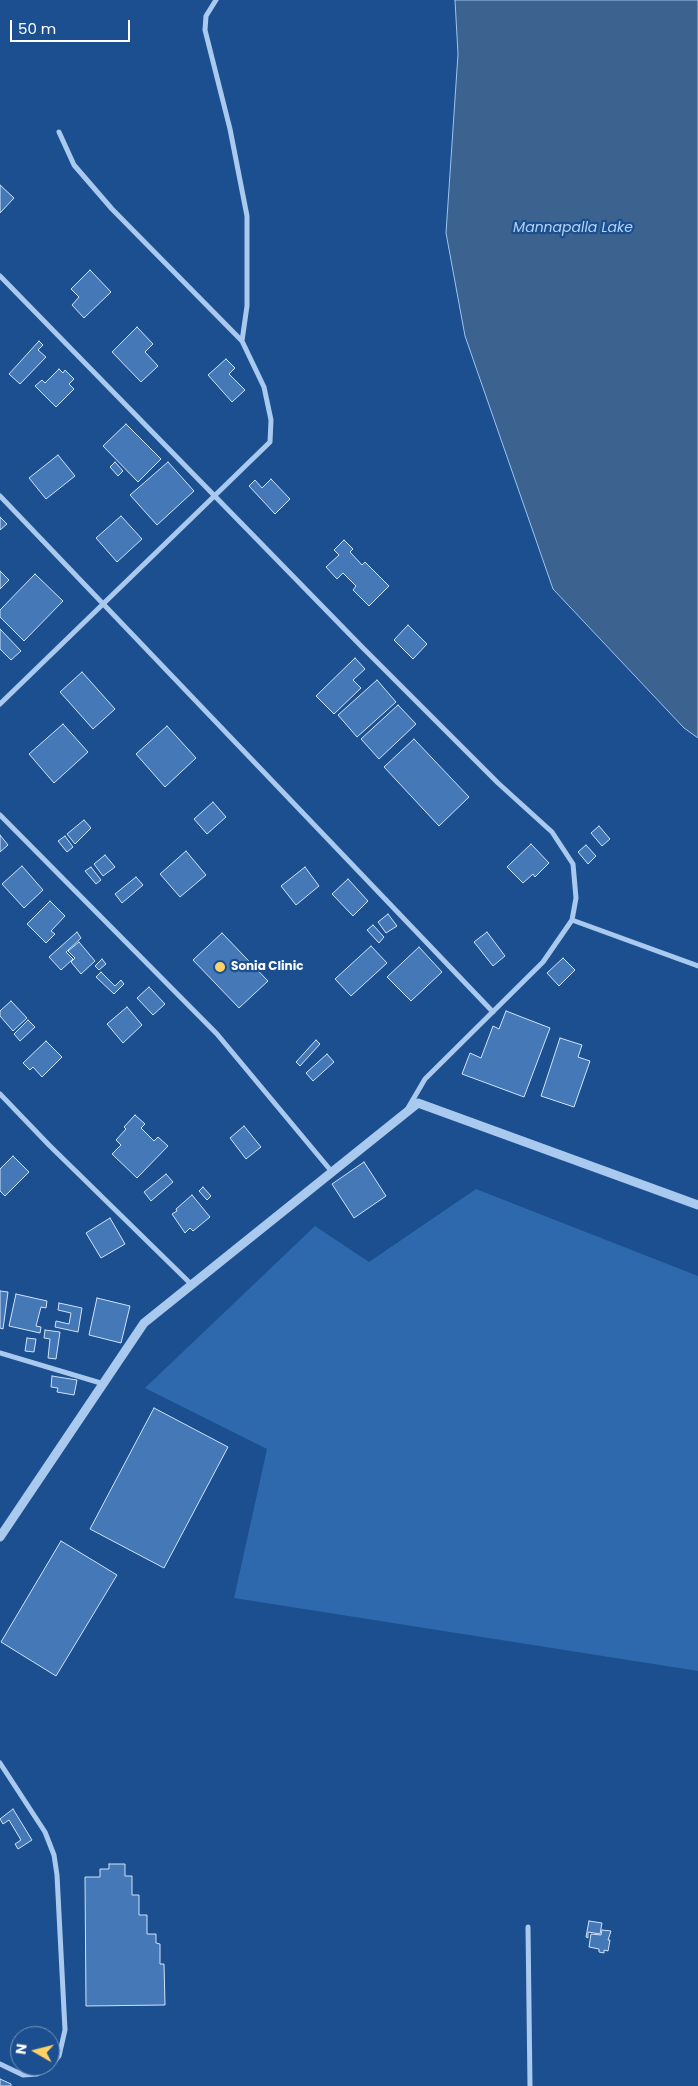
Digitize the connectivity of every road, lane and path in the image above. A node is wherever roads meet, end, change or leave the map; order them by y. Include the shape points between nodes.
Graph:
1 (216, 0) edge
2 (59, 132) dead end
3 (0, 276) edge
4 (242, 341) junction
5 (215, 495) junction
6 (0, 496) edge
7 (103, 602) junction
8 (0, 704) edge
9 (0, 815) edge
10 (572, 920) junction
11 (698, 966) edge
12 (493, 1012) junction
13 (0, 1094) edge
14 (404, 1114) junction
15 (332, 1172) junction
16 (698, 1205) edge
17 (192, 1285) junction
18 (0, 1353) edge
19 (104, 1384) junction
20 (0, 1537) edge
21 (0, 1764) edge
22 (528, 1927) dead end
23 (0, 2064) edge
24 (530, 2086) edge

1 - 4 street via 206,16 205,30 230,129 247,216 247,306
2 - 4 street via 74,165 112,209
3 - 5 street
4 - 5 street via 264,386 272,420 270,442
5 - 7 street
5 - 10 street via 362,648 552,832 573,864 576,898
6 - 7 street
7 - 8 street
7 - 12 street
9 - 15 street via 217,1034
10 - 11 street
10 - 12 street via 542,962
12 - 14 street via 425,1079
13 - 17 street
14 - 15 street
14 - 16 street via 418,1103
15 - 17 street
17 - 19 street via 144,1323
18 - 19 street
19 - 20 street
21 - 23 street via 46,1832 54,1855 58,1875 65,2030 58,2056 48,2069 23,2075
22 - 24 street

